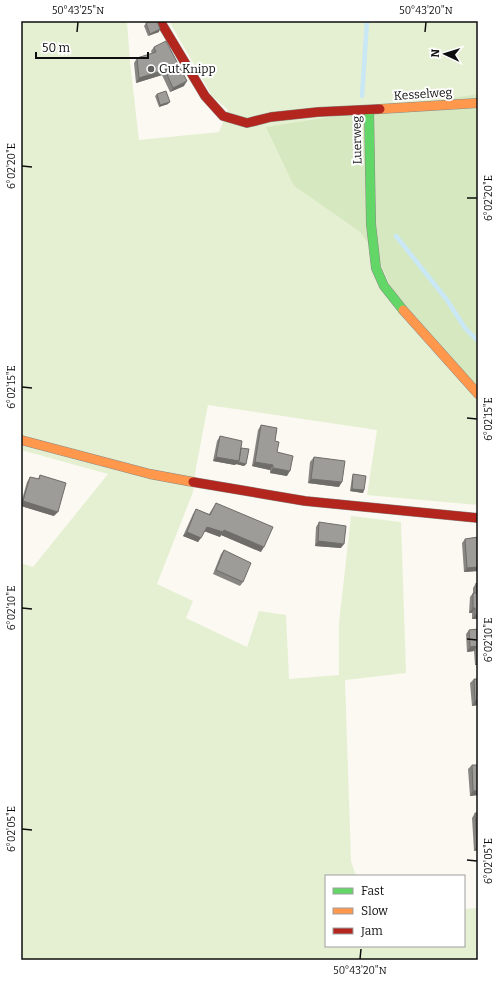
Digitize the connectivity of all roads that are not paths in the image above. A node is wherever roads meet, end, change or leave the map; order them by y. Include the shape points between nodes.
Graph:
1 (160, 21) edge
2 (478, 103) edge
3 (369, 110) junction
4 (478, 394) edge
5 (21, 440) edge
6 (478, 518) edge

1 - 3 street, Luerweg via 205,96 223,116 247,122 318,112
2 - 3 street, Kesselweg
3 - 4 street, Luerweg via 371,224 376,268 394,300
5 - 6 street via 150,474 305,501

